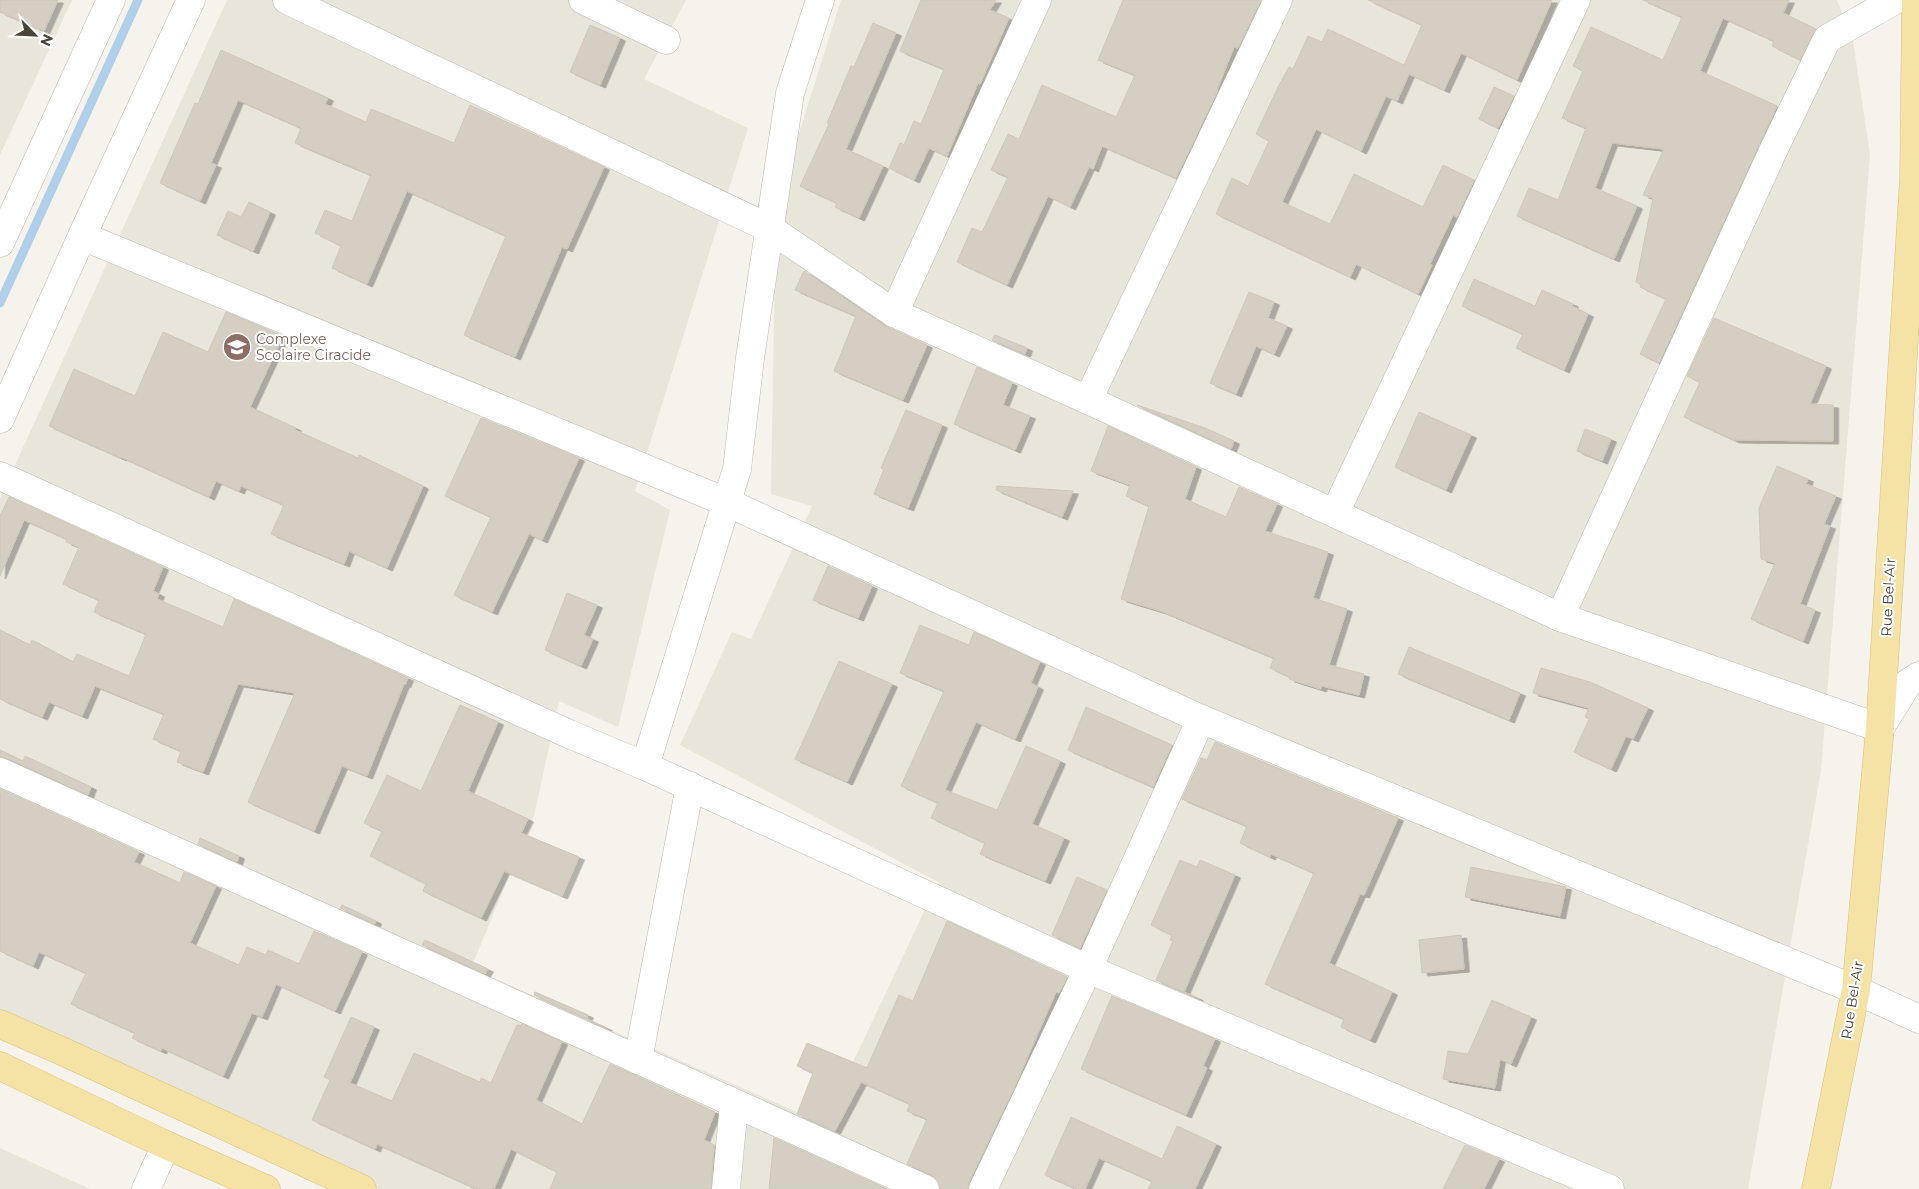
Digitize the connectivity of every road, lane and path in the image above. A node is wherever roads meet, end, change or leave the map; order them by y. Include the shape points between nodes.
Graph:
1 (111, 0) edge
2 (191, 0) edge
3 (287, 0) edge
4 (583, 0) edge
5 (820, 0) edge
6 (1036, 0) edge
7 (1278, 0) edge
8 (1576, 0) edge
9 (1895, 0) edge
10 (1916, 0) edge
11 (666, 40) dead end
12 (769, 228) junction
13 (82, 236) junction
14 (0, 244) edge
15 (894, 313) junction
16 (1088, 400) junction
17 (0, 419) edge
18 (0, 476) edge
19 (726, 502) junction
20 (1334, 513) junction
21 (1560, 618) junction
22 (1919, 676) edge
23 (1201, 719) junction
24 (1880, 728) junction
25 (645, 766) junction
26 (0, 772) edge
27 (690, 786) junction
28 (1088, 969) junction
29 (1856, 990) junction
30 (1919, 1019) edge
31 (0, 1024) edge
32 (638, 1060) junction
33 (0, 1066) edge
34 (734, 1104) junction
35 (166, 1145) junction
36 (146, 1189) edge
37 (266, 1189) edge
38 (362, 1189) edge
39 (726, 1189) edge
40 (925, 1189) edge
41 (983, 1189) edge
42 (1610, 1189) edge
43 (1816, 1189) edge

1 - 14 street
2 - 13 street
3 - 12 street
4 - 11 street
5 - 12 street via 790,93
6 - 15 street
7 - 16 street
8 - 20 street
9 - 21 street via 1827,39
10 - 24 main road, Rue Bel-Air via 1914,177
12 - 15 street
12 - 19 street via 737,469
13 - 17 street
13 - 19 street
15 - 16 street
16 - 20 street
18 - 25 street
19 - 23 street
19 - 25 street
20 - 21 street
21 - 24 street
22 - 24 street via 1908,683
23 - 28 street
23 - 29 street
24 - 29 main road, Rue Bel-Air
25 - 27 street
26 - 32 street
27 - 28 street
27 - 32 street
28 - 41 street
28 - 42 street
29 - 30 street
29 - 43 main road, Rue Bel-Air
31 - 38 main road
32 - 34 street
33 - 35 main road
34 - 39 street
34 - 40 street
35 - 36 street
35 - 37 main road

